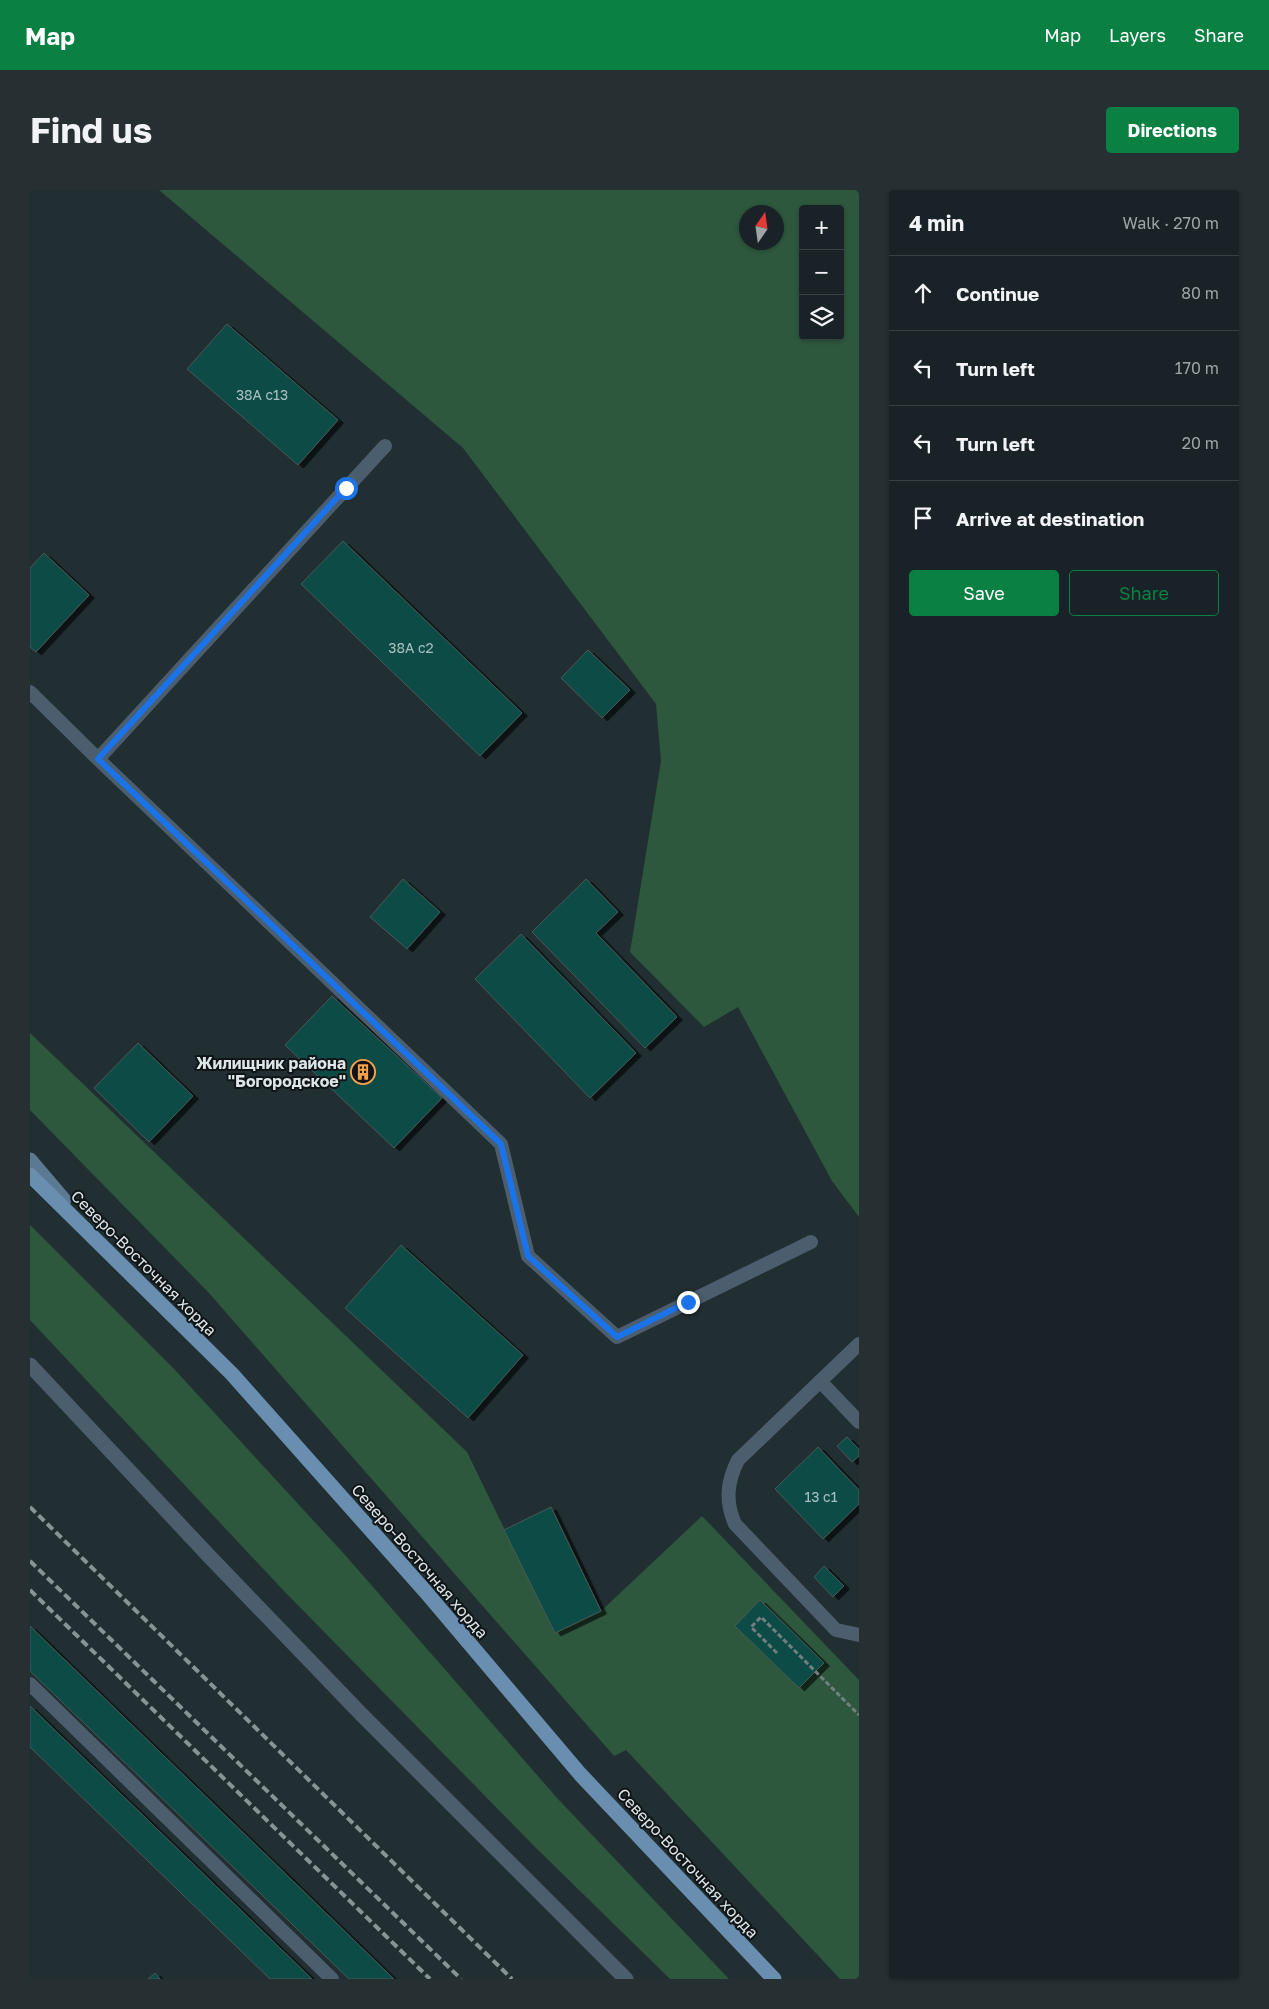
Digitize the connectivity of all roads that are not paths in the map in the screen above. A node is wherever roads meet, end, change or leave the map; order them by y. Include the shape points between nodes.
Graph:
1 (386, 446) dead end
2 (30, 692) edge
3 (98, 759) junction
4 (30, 1160) edge
5 (30, 1175) edge
6 (97, 1240) junction
7 (811, 1242) dead end
8 (859, 1344) edge
9 (30, 1365) edge
10 (820, 1381) junction
11 (859, 1422) edge
12 (859, 1635) edge
13 (30, 1684) edge
14 (332, 1979) edge
15 (626, 1979) edge
16 (774, 1979) edge

1 - 3 lane
2 - 3 lane
3 - 7 lane via 501,1144 528,1256 617,1337
4 - 6 street
5 - 6 main road, Северо-Восточная хорда
6 - 16 main road, Северо-Восточная хорда via 232,1374 425,1591 580,1774
8 - 10 lane
9 - 15 street via 348,1700
10 - 11 lane
10 - 12 lane via 738,1460 731,1474 728,1501 735,1524 836,1630
13 - 14 lane

